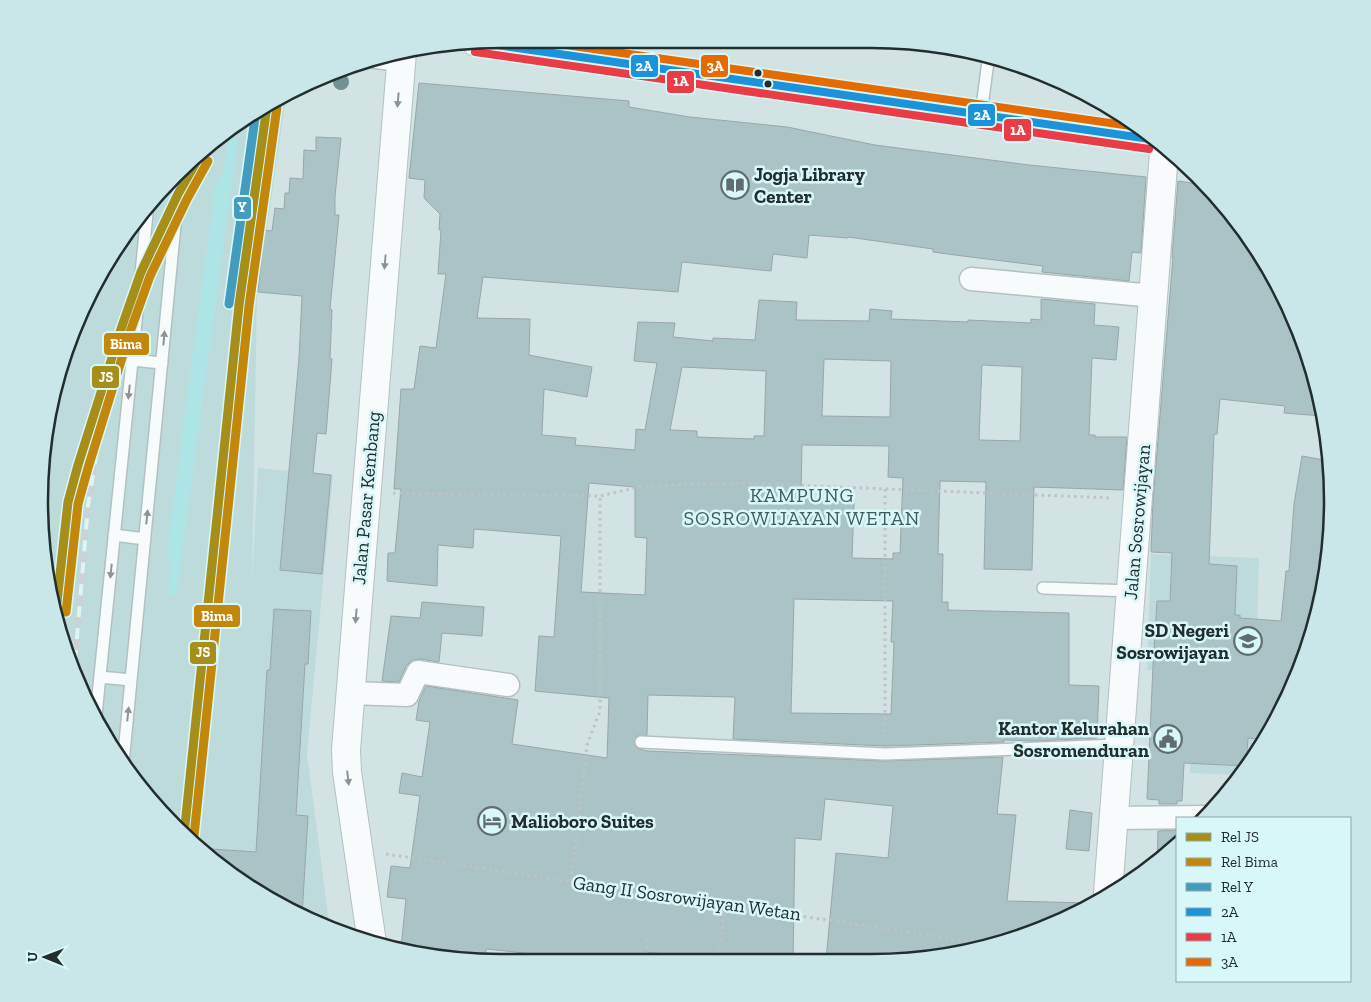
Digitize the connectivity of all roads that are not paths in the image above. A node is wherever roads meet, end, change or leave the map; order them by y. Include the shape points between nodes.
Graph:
1 (518, 48) edge
2 (393, 61) edge
3 (988, 63) edge
4 (981, 114) junction
5 (1115, 123) edge
6 (1131, 130) edge
7 (1164, 156) edge
8 (179, 181) edge
9 (147, 218) edge
10 (971, 279) dead end
11 (1154, 296) junction
12 (132, 360) junction
13 (162, 363) junction
14 (114, 535) junction
15 (145, 539) junction
16 (1044, 588) dead end
17 (1131, 591) junction
18 (100, 677) junction
19 (131, 680) junction
20 (508, 685) dead end
21 (350, 693) junction
22 (97, 707) edge
23 (641, 742) dead end
24 (1119, 745) junction
25 (124, 753) edge
26 (1176, 817) edge
27 (1115, 818) junction
28 (1109, 887) edge
29 (371, 935) edge

1 - 4 main road
2 -> 21 main road, Jalan Pasar Kembang via 367,492
3 - 4 lane
4 - 5 main road
5 - 6 main road
7 - 11 main road, Jalan Sosrowijayan
13 -> 8 lane
9 - 12 lane
10 - 11 street
11 - 17 main road, Jalan Sosrowijayan
12 - 13 lane
12 -> 14 lane
15 -> 13 lane
14 - 15 lane
14 -> 18 lane
15 - 19 lane
16 - 17 lane
17 - 24 main road, Jalan Sosrowijayan
18 - 19 lane
18 - 22 lane
25 -> 19 lane
20 - 21 street via 418,672 407,696
21 -> 29 main road, Jalan Pasar Kembang via 346,727 347,772
23 - 24 lane via 885,754
24 - 27 main road, Jalan Sosrowijayan
26 - 27 street
27 - 28 main road, Jalan Sosrowijayan

